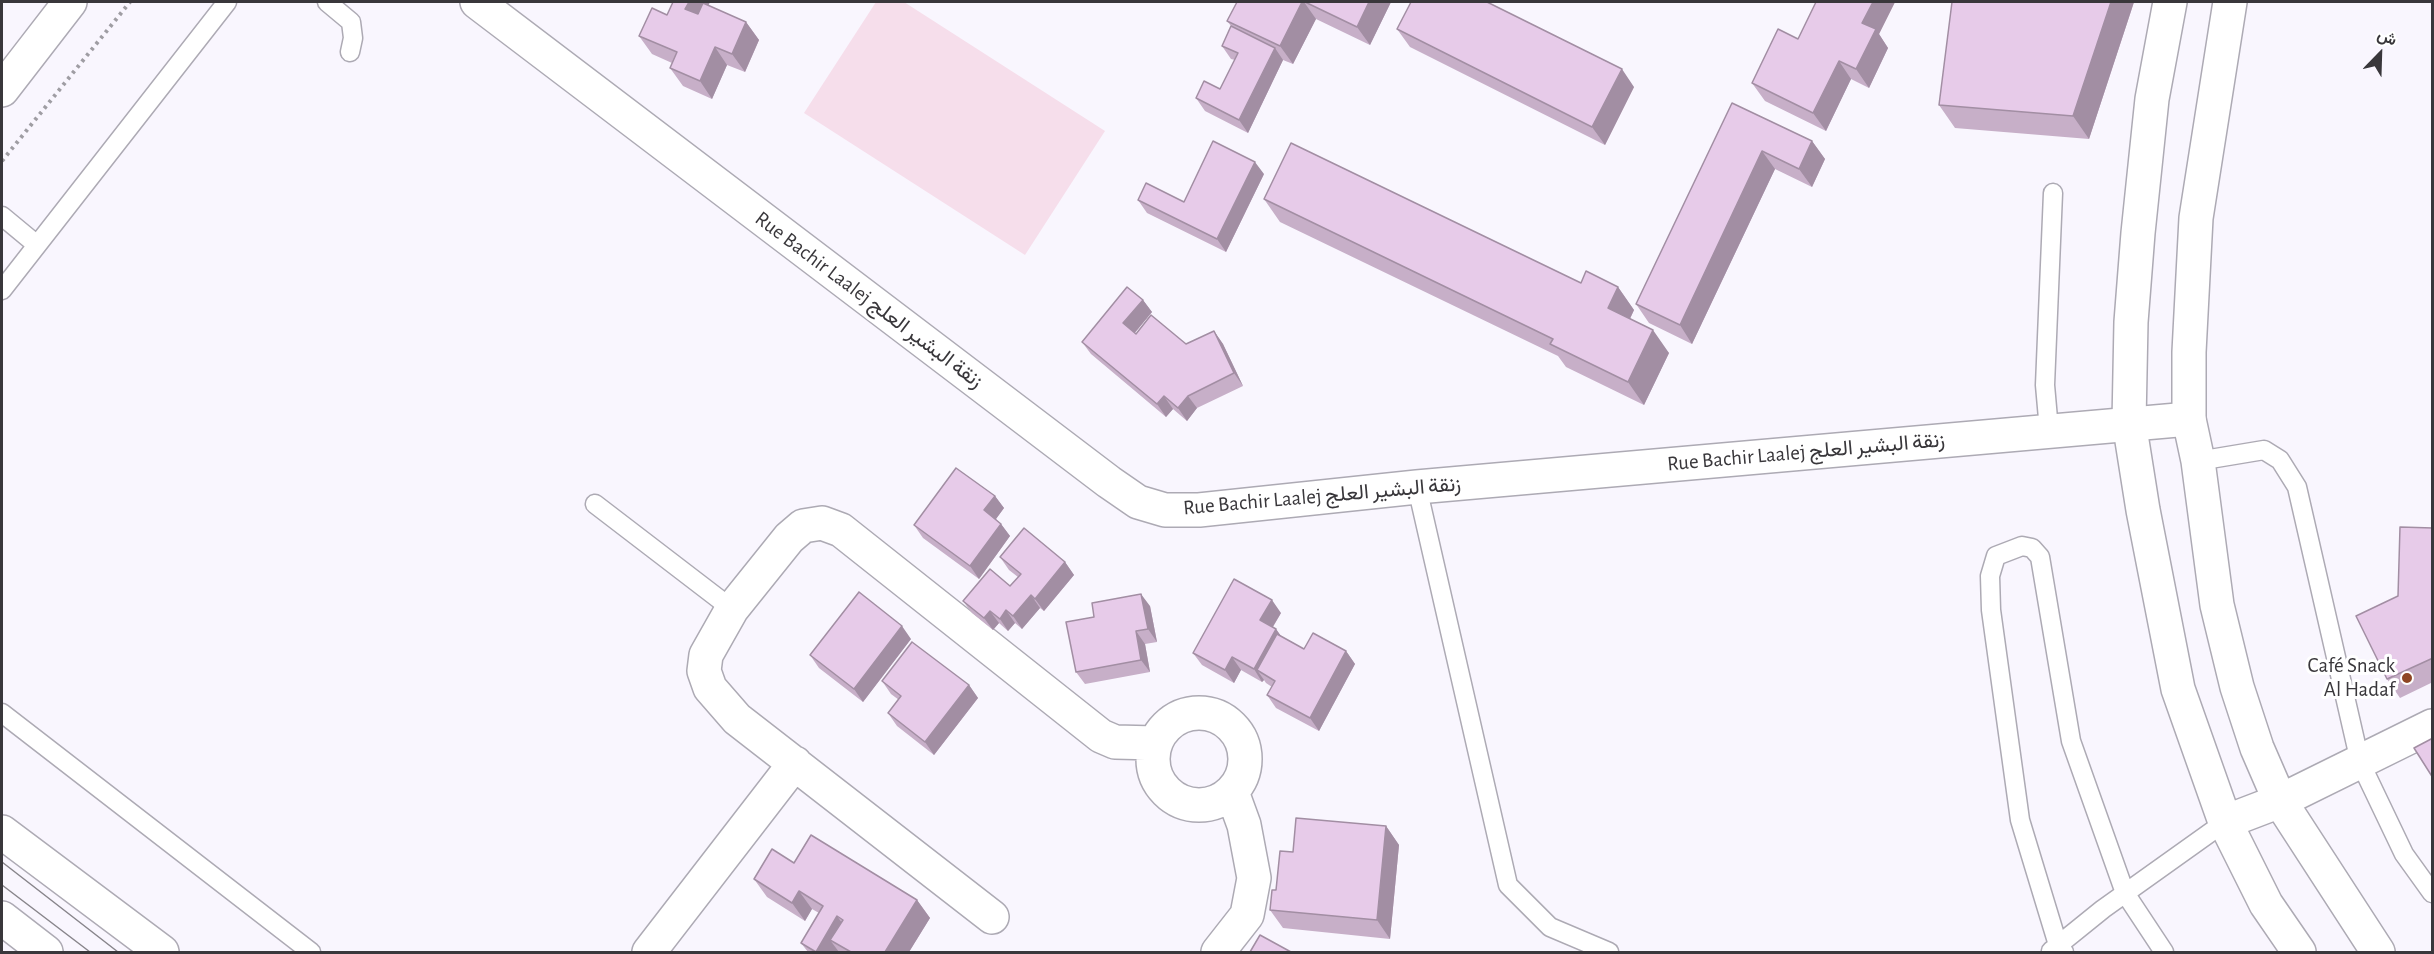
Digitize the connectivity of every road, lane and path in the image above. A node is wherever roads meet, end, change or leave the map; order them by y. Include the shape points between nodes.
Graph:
1 (70, 2) edge
2 (130, 2) edge
3 (226, 2) edge
4 (327, 2) edge
5 (477, 2) edge
6 (2170, 2) edge
7 (2230, 2) edge
8 (350, 52) dead end
9 (2, 90) edge
10 (2, 161) edge
11 (2053, 193) dead end
12 (2, 216) edge
13 (37, 245) junction
14 (2, 290) edge
15 (2189, 418) junction
16 (2129, 422) junction
17 (2049, 430) junction
18 (2198, 460) junction
19 (1417, 487) junction
20 (595, 504) dead end
21 (732, 609) junction
22 (2, 713) edge
23 (2433, 726) edge
24 (1156, 743) junction
25 (2360, 762) junction
26 (795, 763) junction
27 (1232, 792) junction
28 (2280, 801) junction
29 (2225, 822) junction
30 (2, 832) edge
31 (2125, 893) junction
32 (2433, 893) edge
33 (992, 917) dead end
34 (2, 918) edge
35 (2057, 950) edge
36 (46, 952) edge
37 (162, 952) edge
38 (311, 952) edge
39 (649, 952) edge
40 (1218, 952) edge
41 (1609, 952) edge
42 (2164, 952) edge
43 (2299, 952) edge
44 (2378, 952) edge

1 - 9 street
2 - 10 path
3 - 13 lane
4 - 8 lane via 351,22
5 - 19 street, Rue Bachir Laalej زنقة البشير العلج via 1138,502 1166,510 1199,510
6 - 16 street via 2152,99 2138,233
7 - 15 street via 2196,218
11 - 17 lane via 2045,385
12 - 13 lane
13 - 14 lane
15 - 16 street, Rue Bachir Laalej زنقة البشير العلج
15 - 18 street
16 - 17 street, Rue Bachir Laalej زنقة البشير العلج
16 - 29 street via 2178,689
17 - 19 street, Rue Bachir Laalej زنقة البشير العلج
18 - 25 lane via 2264,450 2280,460 2297,487
18 - 28 street via 2217,605 2237,687
19 - 41 lane via 1508,885 1550,927
20 - 21 lane
21 - 24 street via 789,538 803,526 822,523 841,530 1101,736 1115,742
21 - 26 street via 706,655 704,672 710,688 737,719
22 - 38 lane
23 - 25 street
24 - 27 street via 1155,774 1174,798 1204,805
24 - 27 street via 1175,720 1203,713 1217,717 1230,726 1244,751 1240,780
25 - 28 street
25 - 32 lane via 2404,854
26 - 33 street
26 - 39 street
27 - 40 street via 1244,825 1254,878 1247,915
28 - 29 street
28 - 44 street
29 - 31 lane
29 - 43 street via 2266,904
30 - 37 street
31 - 35 lane
31 - 35 lane via 2071,741 2040,557 2032,548 2022,546 1996,556 1990,576 1991,610 2020,820
31 - 42 lane
34 - 36 street

